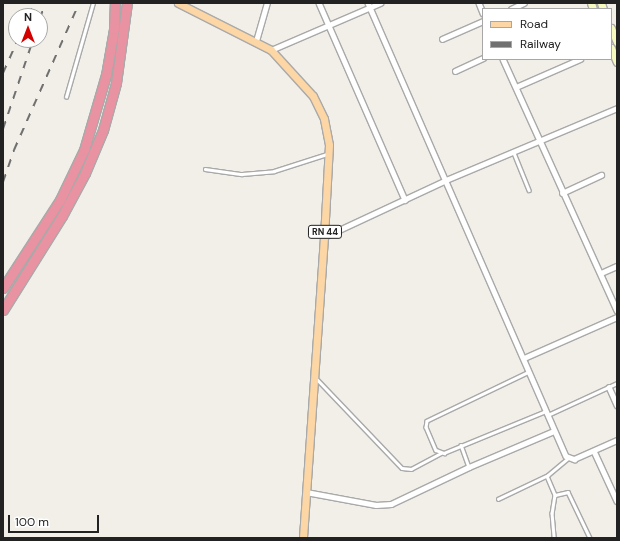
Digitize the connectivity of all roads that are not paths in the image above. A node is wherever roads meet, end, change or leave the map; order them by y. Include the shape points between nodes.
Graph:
1 (93, 3) edge
2 (115, 3) edge
3 (127, 3) edge
4 (178, 3) edge
5 (267, 3) edge
6 (319, 3) edge
7 (380, 3) edge
8 (524, 3) edge
9 (369, 5) edge
10 (513, 8) edge
11 (482, 21) edge
12 (329, 27) junction
13 (612, 30) edge
14 (442, 39) dead end
15 (256, 41) junction
16 (617, 42) edge
17 (271, 50) junction
18 (612, 50) edge
19 (482, 58) edge
20 (503, 60) edge
21 (578, 60) edge
22 (617, 62) edge
23 (455, 71) dead end
24 (516, 87) junction
25 (66, 97) dead end
26 (617, 108) edge
27 (540, 142) junction
28 (514, 153) junction
29 (328, 154) junction
30 (205, 169) dead end
31 (601, 175) dead end
32 (446, 180) junction
33 (529, 190) dead end
34 (562, 193) junction
35 (405, 200) junction
36 (324, 237) junction
37 (617, 266) edge
38 (601, 273) junction
39 (3, 288) edge
40 (3, 310) edge
41 (617, 310) edge
42 (617, 317) edge
43 (524, 358) junction
44 (530, 372) junction
45 (314, 376) junction
46 (617, 383) edge
47 (609, 387) junction
48 (617, 405) edge
49 (547, 413) junction
50 (554, 431) junction
51 (617, 440) edge
52 (462, 445) junction
53 (594, 451) junction
54 (441, 453) junction
55 (568, 458) junction
56 (469, 467) junction
57 (547, 476) junction
58 (306, 492) junction
59 (555, 495) junction
60 (498, 499) dead end
61 (617, 501) edge
62 (304, 538) edge
63 (554, 538) edge
64 (590, 538) edge

1 - 25 lane
2 - 39 highway via 114,30 106,75 84,150 60,200
3 - 40 highway via 116,83 103,130 62,216
4 - 15 main road, RN 44
5 - 15 street
6 - 12 street
7 - 9 street
8 - 10 street
9 - 12 street
9 - 32 street
11 - 14 street
12 - 17 street
12 - 35 street
13 - 16 main road
15 - 17 main road, RN 44
17 - 29 main road, RN 44 via 313,96 324,119
18 - 22 main road
19 - 23 street
20 - 24 street
21 - 24 street
24 - 27 street
26 - 27 street
27 - 28 street
27 - 34 street
28 - 32 street
28 - 33 lane
29 - 30 lane via 274,171 242,174
29 - 36 main road, RN 44
31 - 34 street
32 - 35 street
32 - 43 street
34 - 38 street
35 - 36 street
36 - 45 main road, RN 44
37 - 38 street
38 - 41 street
42 - 43 street
43 - 44 street
44 - 49 street
44 - 54 lane via 426,421 436,450
45 - 54 lane via 402,468 411,469
45 - 58 main road, RN 44
46 - 47 lane
47 - 48 street
47 - 49 lane
49 - 50 street
49 - 52 lane
50 - 55 street
50 - 56 street
51 - 53 street
52 - 54 lane
52 - 56 lane
53 - 55 street via 574,459
53 - 61 street
55 - 57 lane
56 - 58 street via 384,506
57 - 59 lane
57 - 60 lane
58 - 62 main road, RN 44
59 - 63 lane via 552,513
59 - 64 lane via 568,492

